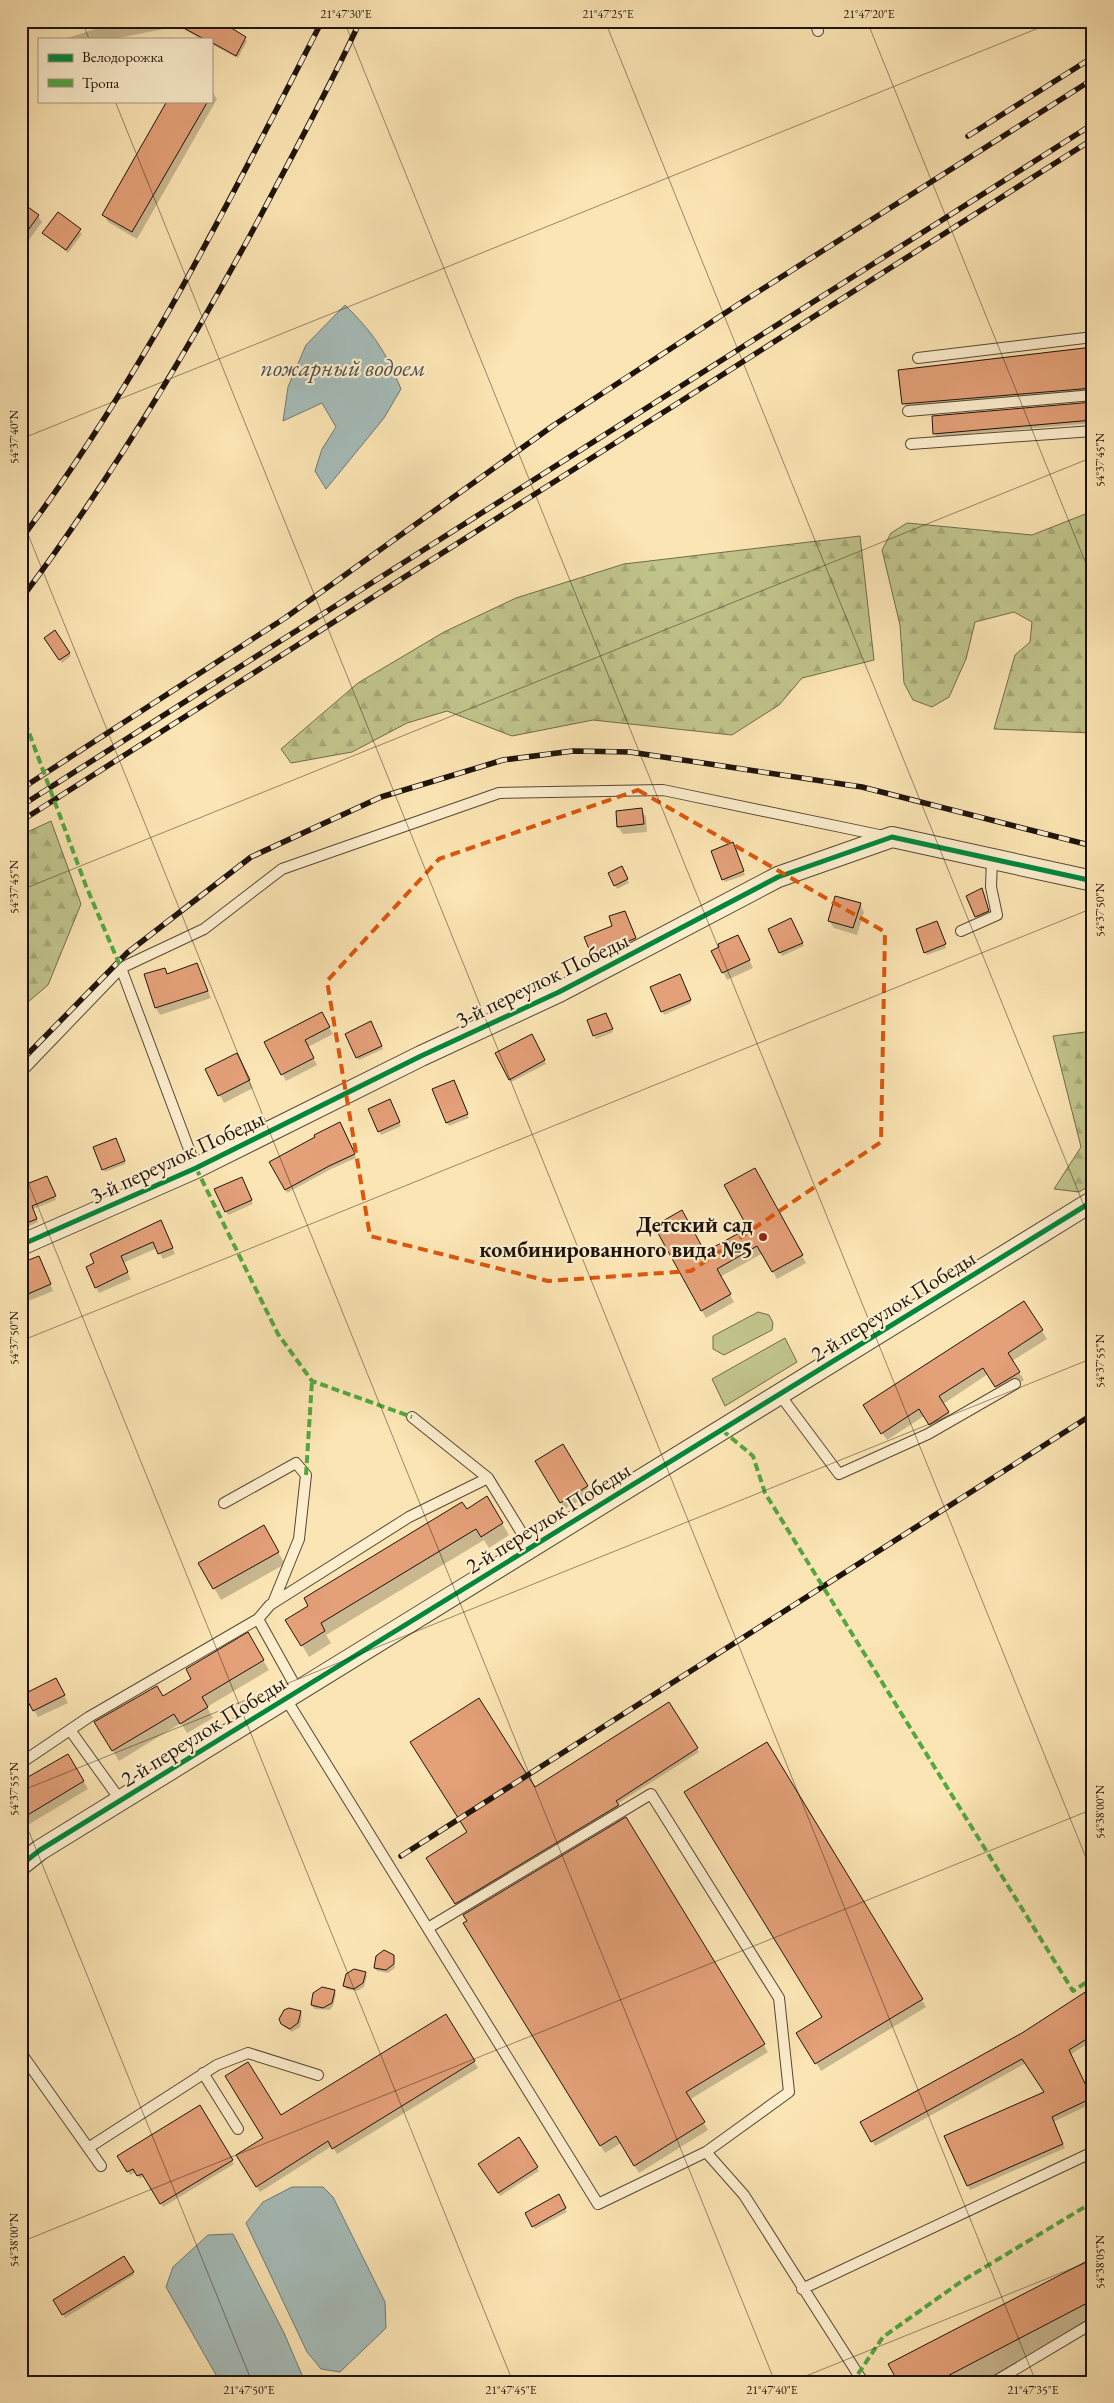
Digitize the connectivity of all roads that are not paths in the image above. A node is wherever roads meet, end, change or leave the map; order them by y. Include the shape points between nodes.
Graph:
1 (1093, 337) edge
2 (918, 358) dead end
3 (1093, 395) edge
4 (908, 411) dead end
5 (1093, 431) edge
6 (911, 444) dead end
7 (892, 837) junction
8 (992, 858) junction
9 (1093, 881) edge
10 (960, 931) dead end
11 (121, 968) junction
12 (21, 1072) edge
13 (196, 1168) junction
14 (1093, 1201) edge
15 (21, 1246) edge
16 (1014, 1384) dead end
17 (780, 1394) junction
18 (412, 1417) dead end
19 (488, 1478) junction
20 (224, 1503) dead end
21 (531, 1548) junction
22 (273, 1603) junction
23 (258, 1619) junction
24 (292, 1695) junction
25 (70, 1730) junction
26 (21, 1763) edge
27 (121, 1801) junction
28 (24, 1858) edge
29 (428, 1928) junction
30 (21, 2053) edge
31 (203, 2073) junction
32 (318, 2075) dead end
33 (238, 2129) dead end
34 (88, 2148) junction
35 (706, 2152) junction
36 (1093, 2152) edge
37 (101, 2166) dead end
38 (802, 2289) junction
39 (1093, 2323) edge
40 (863, 2382) edge
41 (994, 2382) edge

1 - 2 lane
3 - 4 lane
5 - 6 lane
7 - 8 street
7 - 11 lane via 663,790 500,792 282,869 204,928
7 - 13 street, 3-й переулок Победы via 778,878 559,992 421,1056
8 - 9 street
8 - 10 lane via 991,886 997,915
11 - 12 lane
11 - 13 lane
13 - 15 street, 3-й переулок Победы
14 - 17 street, 2-й переулок Победы
16 - 17 lane via 928,1434 839,1474
17 - 21 street, 2-й переулок Победы
18 - 19 lane
19 - 21 lane
19 - 22 lane via 410,1517
20 - 22 lane via 296,1464 306,1475 299,1539
21 - 24 street, 2-й переулок Победы
22 - 23 lane
23 - 24 lane
23 - 25 lane
24 - 27 street, 2-й переулок Победы
24 - 29 lane
25 - 26 lane
25 - 27 lane
27 - 28 street, 2-й переулок Победы
29 - 35 lane via 598,2204
29 - 35 lane via 651,1794 779,1998 789,2092
30 - 34 lane
31 - 32 lane via 217,2064 248,2053
31 - 33 lane
31 - 34 lane
34 - 37 lane
35 - 38 lane via 744,2195
36 - 38 lane
38 - 40 lane
39 - 41 lane

